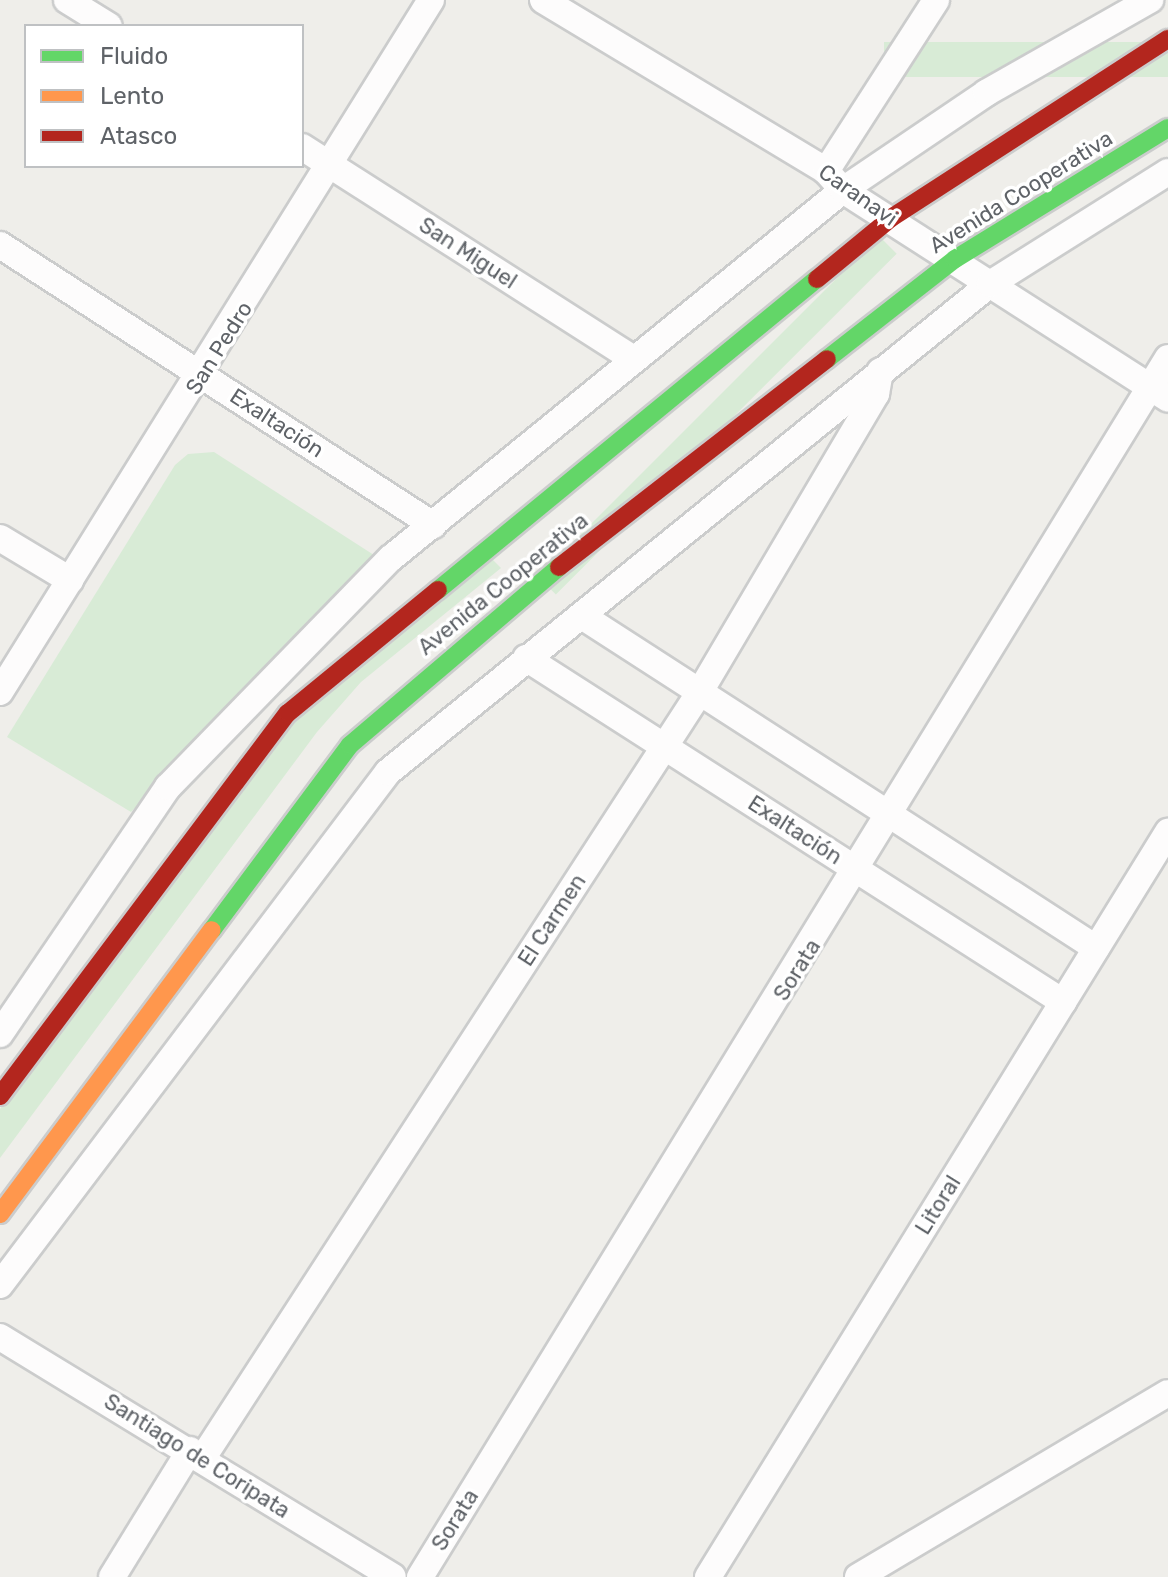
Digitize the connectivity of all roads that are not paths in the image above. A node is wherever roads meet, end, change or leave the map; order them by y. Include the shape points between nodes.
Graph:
1 (67, 0) edge
2 (431, 0) edge
3 (936, 0) edge
4 (1150, 0) edge
5 (560, 4) edge
6 (106, 24) edge
7 (1168, 39) edge
8 (1168, 128) edge
9 (304, 148) edge
10 (332, 165) junction
11 (1168, 172) edge
12 (834, 181) junction
13 (891, 218) junction
14 (0, 245) edge
15 (955, 259) junction
16 (990, 284) junction
17 (1168, 358) edge
18 (633, 359) junction
19 (880, 371) junction
20 (203, 374) junction
21 (1159, 393) edge
22 (433, 525) junction
23 (0, 538) edge
24 (70, 580) junction
25 (582, 616) junction
26 (526, 658) junction
27 (0, 692) edge
28 (698, 695) junction
29 (665, 746) junction
30 (891, 818) junction
31 (1168, 832) edge
32 (859, 871) junction
33 (1096, 948) junction
34 (1063, 1002) junction
35 (0, 1034) edge
36 (0, 1096) edge
37 (0, 1214) edge
38 (0, 1285) edge
39 (0, 1337) edge
40 (1168, 1393) edge
41 (196, 1454) junction
42 (112, 1577) edge
43 (393, 1577) edge
44 (420, 1577) edge
45 (708, 1577) edge
46 (858, 1577) edge

1 - 6 street
2 - 10 street, San Pedro
3 - 12 street
4 - 12 street
5 - 12 street, Caranavi
7 - 13 street, Avenida Cooperativa
8 - 15 street, Avenida Cooperativa
9 - 10 street, San Miguel
10 - 18 street, San Miguel
10 - 20 street, San Pedro
11 - 16 street
12 - 13 street, Caranavi
12 - 18 street
13 - 15 street, Caranavi
13 - 36 street, Avenida Cooperativa via 288,713
14 - 20 street, Exaltación
15 - 16 street, Caranavi
15 - 37 street, Avenida Cooperativa via 520,597 350,745
16 - 19 street
16 - 21 street, Caranavi
17 - 21 street, Sorata
18 - 22 street
19 - 25 street
19 - 28 street, El Carmen via 876,394
20 - 22 street, Exaltación
20 - 24 street, San Pedro
21 - 30 street, Sorata
22 - 35 street via 284,660 168,787
23 - 24 street
24 - 27 street, San Pedro
25 - 26 street
25 - 28 street
26 - 29 street, Exaltación
26 - 38 street via 388,772
28 - 29 street, El Carmen
28 - 30 street
29 - 32 street, Exaltación
29 - 41 street, El Carmen
30 - 32 street, Sorata
30 - 33 street
31 - 33 street, Litoral
32 - 34 street, Exaltación
32 - 44 street, Sorata
33 - 34 street, Litoral
34 - 45 street, Litoral
39 - 41 street, Santiago de Coripata
40 - 46 street
41 - 42 street, El Carmen
41 - 43 street, Santiago de Coripata

